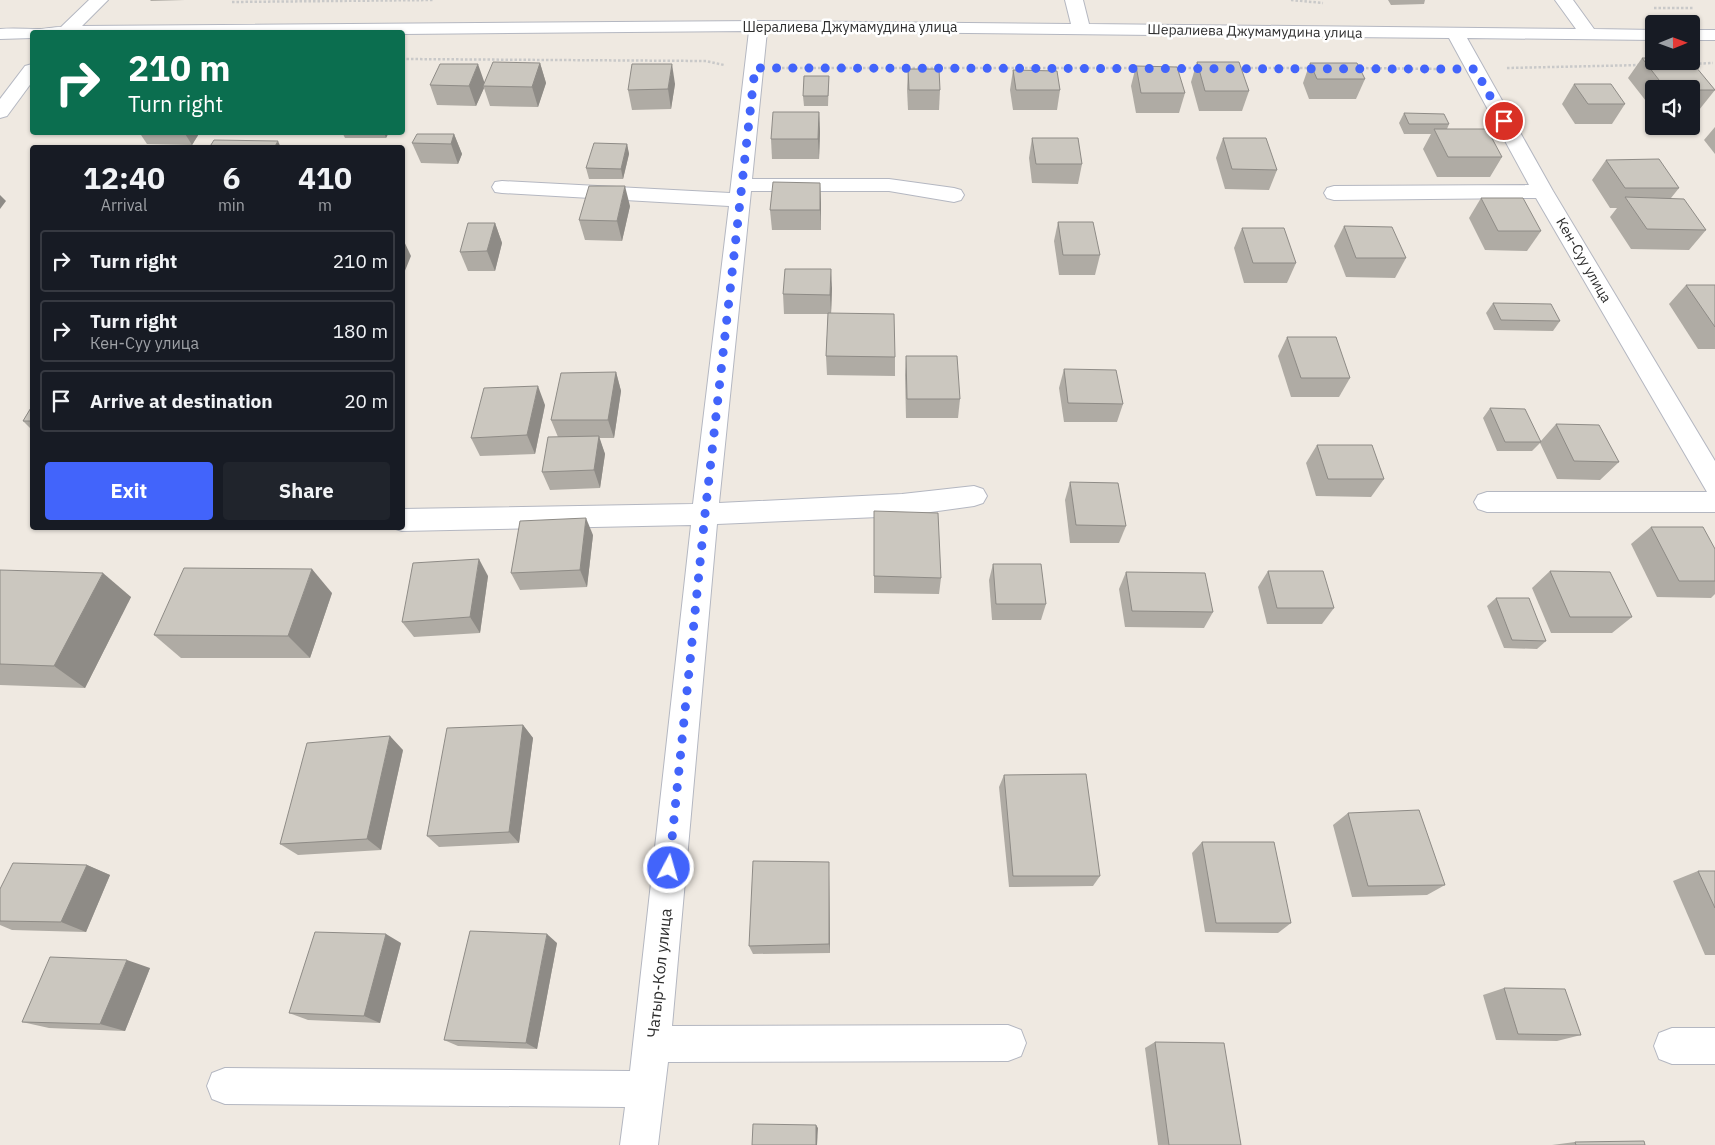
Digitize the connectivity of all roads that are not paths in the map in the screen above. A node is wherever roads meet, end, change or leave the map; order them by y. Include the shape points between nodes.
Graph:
1 (99, 0) edge
2 (1074, 0) edge
3 (1564, 0) edge
4 (759, 26) junction
5 (1081, 29) junction
6 (68, 30) edge
7 (297, 30) edge
8 (30, 33) edge
9 (0, 34) edge
10 (1456, 34) junction
11 (1589, 35) junction
12 (1645, 35) edge
13 (1700, 35) edge
14 (1715, 35) edge
15 (30, 73) edge
16 (0, 112) edge
17 (502, 187) dead end
18 (1543, 191) junction
19 (742, 193) junction
20 (1334, 193) dead end
21 (954, 195) dead end
22 (1715, 484) edge
23 (974, 496) dead end
24 (1487, 502) dead end
25 (1715, 502) edge
26 (705, 514) junction
27 (405, 520) edge
28 (1008, 1043) dead end
29 (652, 1044) junction
30 (1672, 1046) dead end
31 (1715, 1046) edge
32 (225, 1086) dead end
33 (646, 1089) junction
34 (639, 1145) edge

1 - 6 street
2 - 5 street
3 - 11 street
4 - 5 street, Шералиева Джумамудина улица
4 - 7 street, Шералиева Джумамудина улица
4 - 19 street, Чатыр-Кол улица
5 - 10 street, Шералиева Джумамудина улица
8 - 9 street
10 - 11 street, Шералиева Джумамудина улица
10 - 18 street, Кен-Суу улица
11 - 12 street, Шералиева Джумамудина улица
13 - 14 street
15 - 16 street
17 - 19 street
18 - 20 street
18 - 22 street, Кен-Суу улица
19 - 21 street via 889,185
19 - 26 street, Чатыр-Кол улица
23 - 26 street via 902,505
24 - 25 street
26 - 27 street
26 - 29 street, Чатыр-Кол улица
28 - 29 street
29 - 33 street, Чатыр-Кол улица
30 - 31 street
32 - 33 street
33 - 34 street, Чатыр-Кол улица

